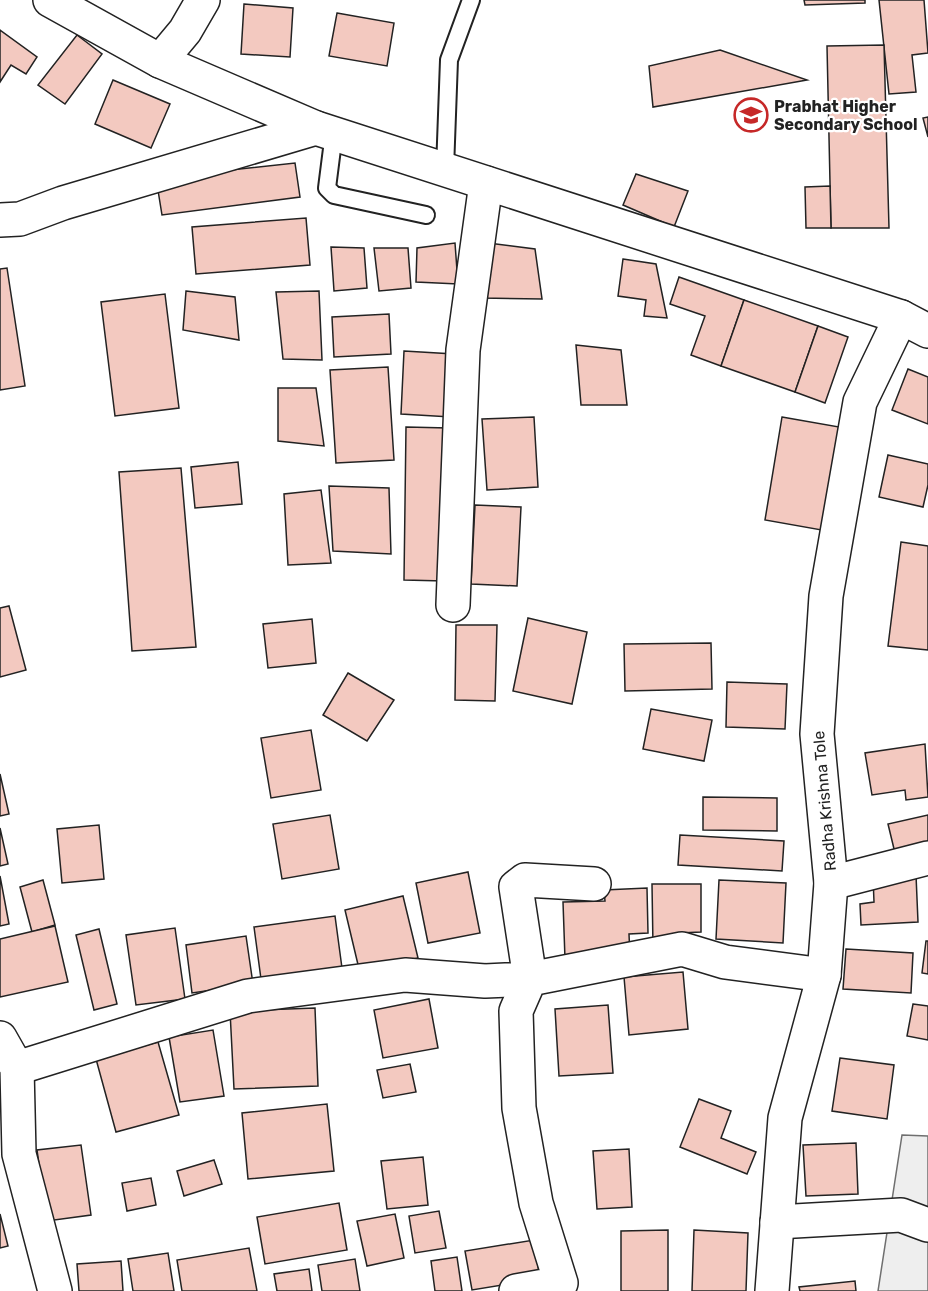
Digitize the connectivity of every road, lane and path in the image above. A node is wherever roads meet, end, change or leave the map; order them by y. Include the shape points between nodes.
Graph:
1 (50, 0) edge
2 (203, 0) edge
3 (471, 0) edge
4 (160, 61) junction
5 (325, 130) junction
6 (445, 169) junction
7 (486, 183) junction
8 (426, 215) dead end
9 (0, 220) edge
10 (915, 324) edge
11 (453, 605) dead end
12 (928, 858) edge
13 (831, 883) junction
14 (594, 884) dead end
15 (824, 975) junction
16 (530, 980) junction
17 (0, 1038) edge
18 (16, 1068) junction
19 (777, 1222) junction
20 (928, 1225) edge
21 (55, 1291) edge
22 (516, 1291) edge
23 (772, 1291) edge

1 - 4 street
2 - 4 street via 185,31
3 - 6 lane via 449,60
4 - 5 street
5 - 6 street
5 - 8 lane via 327,188 334,195
5 - 9 street via 63,203 20,219
6 - 7 street
7 - 10 street
7 - 11 street via 463,350
10 - 13 street, Radha Krishna Tole via 860,402 826,596 817,734
12 - 13 street
13 - 15 street, Radha Krishna Tole
14 - 16 street via 525,880 516,887
15 - 16 street via 725,962 682,950
15 - 19 street, Radha Krishna Tole via 785,1118
16 - 18 street via 405,975 248,996
16 - 22 street via 516,1011 519,1108 536,1203 561,1283
17 - 18 street
18 - 21 street via 19,1154
19 - 20 street via 901,1215
19 - 23 street, Radha Krishna Tole

